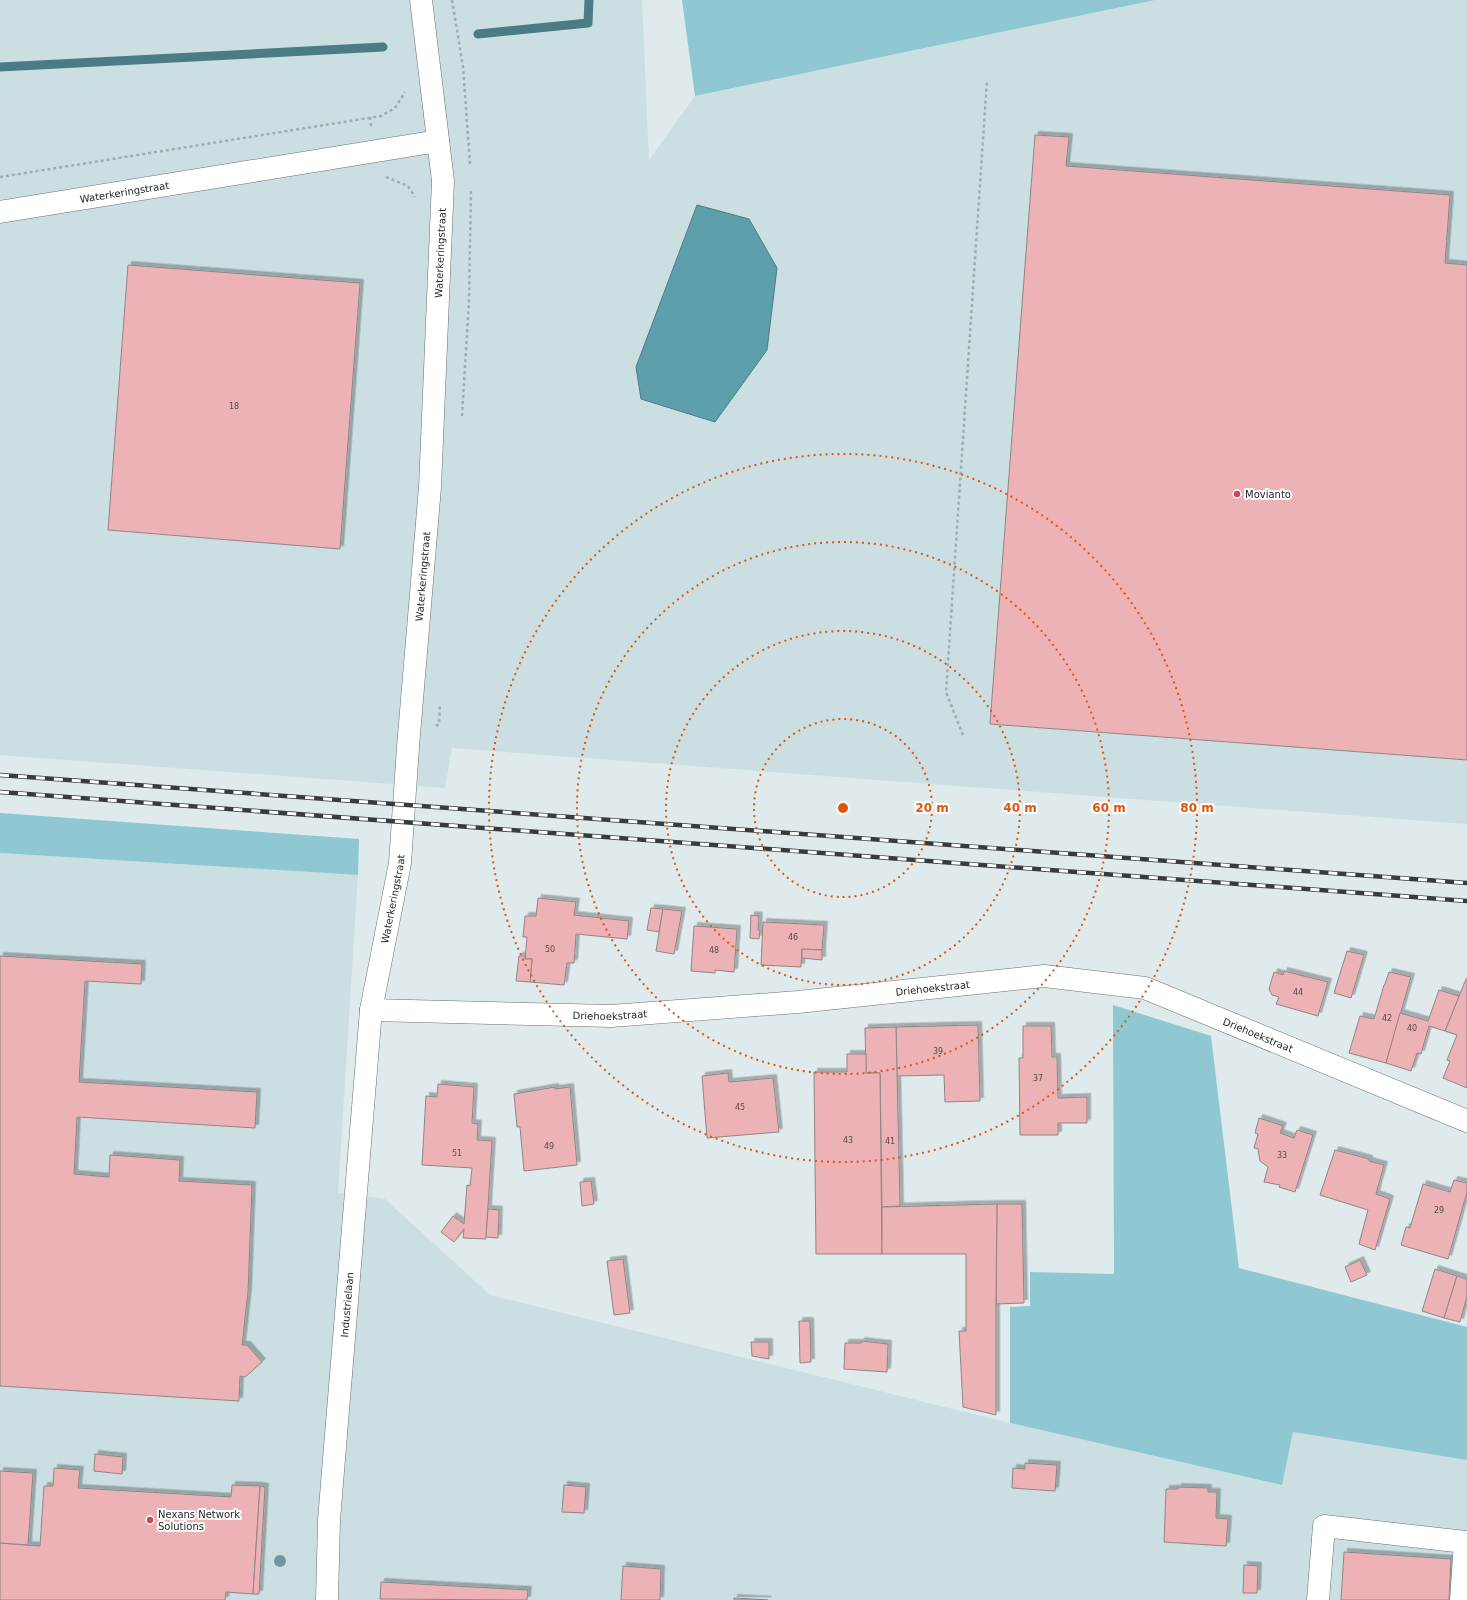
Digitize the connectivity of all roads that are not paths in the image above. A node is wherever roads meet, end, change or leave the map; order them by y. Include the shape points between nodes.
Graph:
1 (421, 0) edge
2 (438, 142) junction
3 (0, 212) edge
4 (372, 1010) junction
5 (1467, 1121) edge
6 (327, 1600) edge
7 (1318, 1600) edge
8 (1461, 1600) edge

1 - 2 street, Waterkeringstraat
2 - 3 street, Waterkeringstraat
2 - 4 street, Waterkeringstraat via 443,181 430,495 400,863
4 - 5 street, Driehoekstraat via 611,1016 798,1002 1044,976 1145,988
4 - 6 street, Industrielaan via 329,1520
7 - 8 street via 1324,1526 1465,1542

